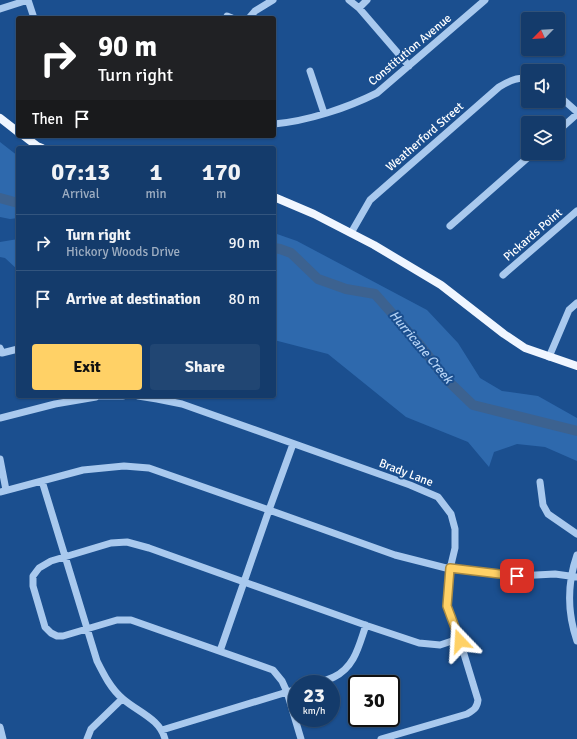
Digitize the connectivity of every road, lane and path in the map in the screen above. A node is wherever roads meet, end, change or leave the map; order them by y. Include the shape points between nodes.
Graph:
1 (28, 0) edge
2 (273, 0) edge
3 (349, 0) edge
4 (368, 0) edge
5 (484, 0) edge
6 (359, 8) junction
7 (0, 9) edge
8 (33, 16) edge
9 (251, 16) edge
10 (409, 66) junction
11 (310, 71) dead end
12 (521, 79) edge
13 (565, 101) edge
14 (324, 113) junction
15 (577, 113) edge
16 (0, 118) edge
17 (276, 124) edge
18 (565, 124) edge
19 (16, 130) edge
20 (27, 138) edge
21 (37, 146) edge
22 (525, 160) edge
23 (276, 198) edge
24 (577, 211) edge
25 (450, 226) dead end
26 (351, 233) junction
27 (503, 275) dead end
28 (577, 303) edge
29 (16, 349) edge
30 (0, 352) edge
31 (550, 357) junction
32 (577, 366) edge
33 (86, 398) edge
34 (149, 398) edge
35 (0, 418) edge
36 (293, 444) junction
37 (0, 459) edge
38 (42, 481) junction
39 (540, 482) dead end
40 (3, 491) edge
41 (269, 510) junction
42 (577, 534) edge
43 (577, 555) edge
44 (66, 557) junction
45 (450, 568) junction
46 (574, 576) edge
47 (244, 582) junction
48 (366, 625) junction
49 (88, 629) junction
50 (460, 641) junction
51 (577, 641) edge
52 (220, 651) junction
53 (337, 675) edge
54 (287, 692) junction
55 (122, 699) junction
56 (0, 727) edge
57 (162, 730) junction
58 (3, 739) edge
59 (87, 739) edge
60 (165, 739) edge
61 (301, 739) edge
62 (381, 739) edge

1 - 7 street
1 - 8 street
2 - 9 street
3 - 6 street
4 - 6 street
5 - 10 street, Constitution Avenue
6 - 10 street
10 - 14 street, Constitution Avenue via 377,93
11 - 14 street
12 - 26 street, Weatherford Street via 499,87 370,200
13 - 15 street
14 - 17 street, Constitution Avenue via 289,123
15 - 18 street
16 - 19 main road
20 - 21 main road
22 - 25 street
23 - 26 main road
24 - 27 street, Pickards Point
26 - 31 main road via 441,285 525,348
28 - 31 street via 569,310
29 - 30 street
31 - 32 main road
33 - 35 street
34 - 36 street, Brady Lane via 182,404
36 - 41 street
36 - 45 street, Brady Lane via 438,497 451,514 455,529 455,548
37 - 40 street
38 - 40 street
38 - 41 street via 83,470 124,466 149,468
38 - 44 street
39 - 42 street via 543,505 548,514
41 - 45 street via 395,555
41 - 47 street
43 - 46 street
44 - 47 street via 111,543 126,542
44 - 49 street
44 - 49 street via 39,568 33,576 33,586 46,626 51,633 63,636
45 - 46 street via 517,576
45 - 50 street, Brady Lane via 447,606
46 - 51 street via 568,594 571,622
47 - 48 street
47 - 52 street
48 - 50 street via 419,643 440,645
48 - 53 street via 357,652 348,667
49 - 52 street via 117,620 131,620
49 - 55 street via 105,678
50 - 62 street, Brady Lane via 478,700 475,710
52 - 54 street via 273,670
54 - 57 street
54 - 61 street
55 - 57 street via 155,722
55 - 59 street via 91,729
56 - 58 street
57 - 60 street

